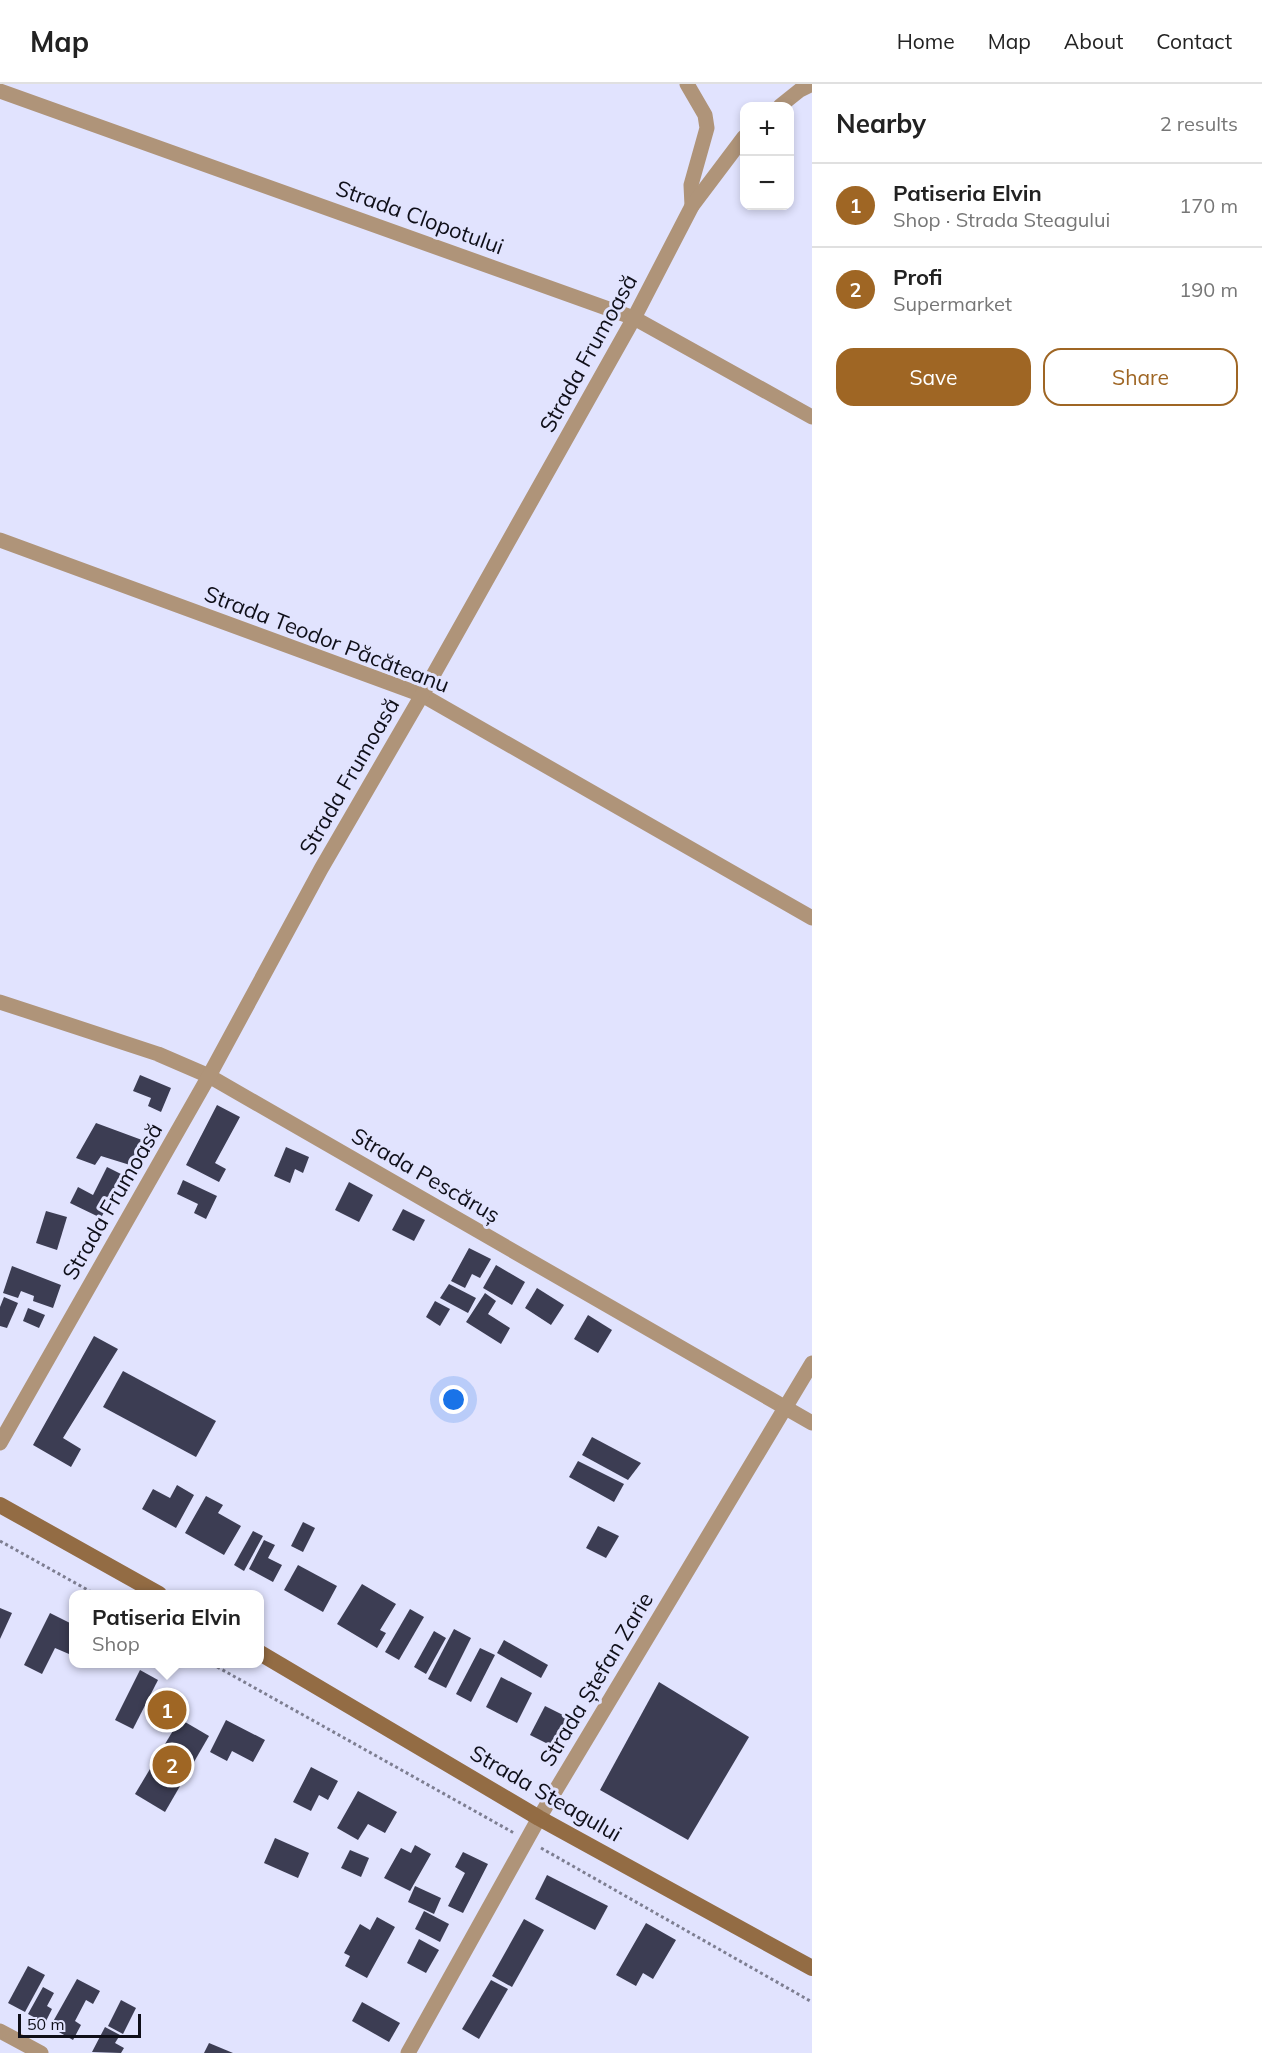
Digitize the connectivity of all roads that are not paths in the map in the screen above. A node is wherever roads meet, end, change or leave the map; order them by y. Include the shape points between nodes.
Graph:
1 (687, 84) edge
2 (812, 84) edge
3 (0, 91) edge
4 (785, 102) edge
5 (740, 142) edge
6 (692, 206) junction
7 (634, 318) junction
8 (812, 417) edge
9 (0, 540) edge
10 (423, 695) junction
11 (812, 918) edge
12 (0, 1002) edge
13 (210, 1076) junction
14 (812, 1363) edge
15 (786, 1409) junction
16 (812, 1423) edge
17 (0, 1443) edge
18 (0, 1505) edge
19 (152, 1590) edge
20 (264, 1655) edge
21 (539, 1818) junction
22 (812, 1968) edge
23 (0, 2031) edge
24 (41, 2053) edge
25 (408, 2053) edge

1 - 6 street via 705,115 707,128 691,185
2 - 4 street
3 - 7 street, Strada Clopotului
5 - 6 street, Strada Frumoasă
6 - 7 street, Strada Frumoasă
7 - 8 street, Strada Clopotului
7 - 10 street, Strada Frumoasă
9 - 10 street, Strada Teodor Păcăteanu
10 - 11 street, Strada Teodor Păcăteanu
10 - 13 street, Strada Frumoasă via 321,869
12 - 13 street, Strada Pescăruș via 158,1054
13 - 15 street, Strada Pescăruș
13 - 17 street, Strada Frumoasă
14 - 15 street, Strada Ștefan Zarie
15 - 16 street, Strada Pescăruș
15 - 21 street, Strada Ștefan Zarie
18 - 19 main road
20 - 21 main road, Strada Steagului
21 - 22 main road, Strada Steagului
21 - 25 street, Strada Ștefan Zarie
23 - 24 street

